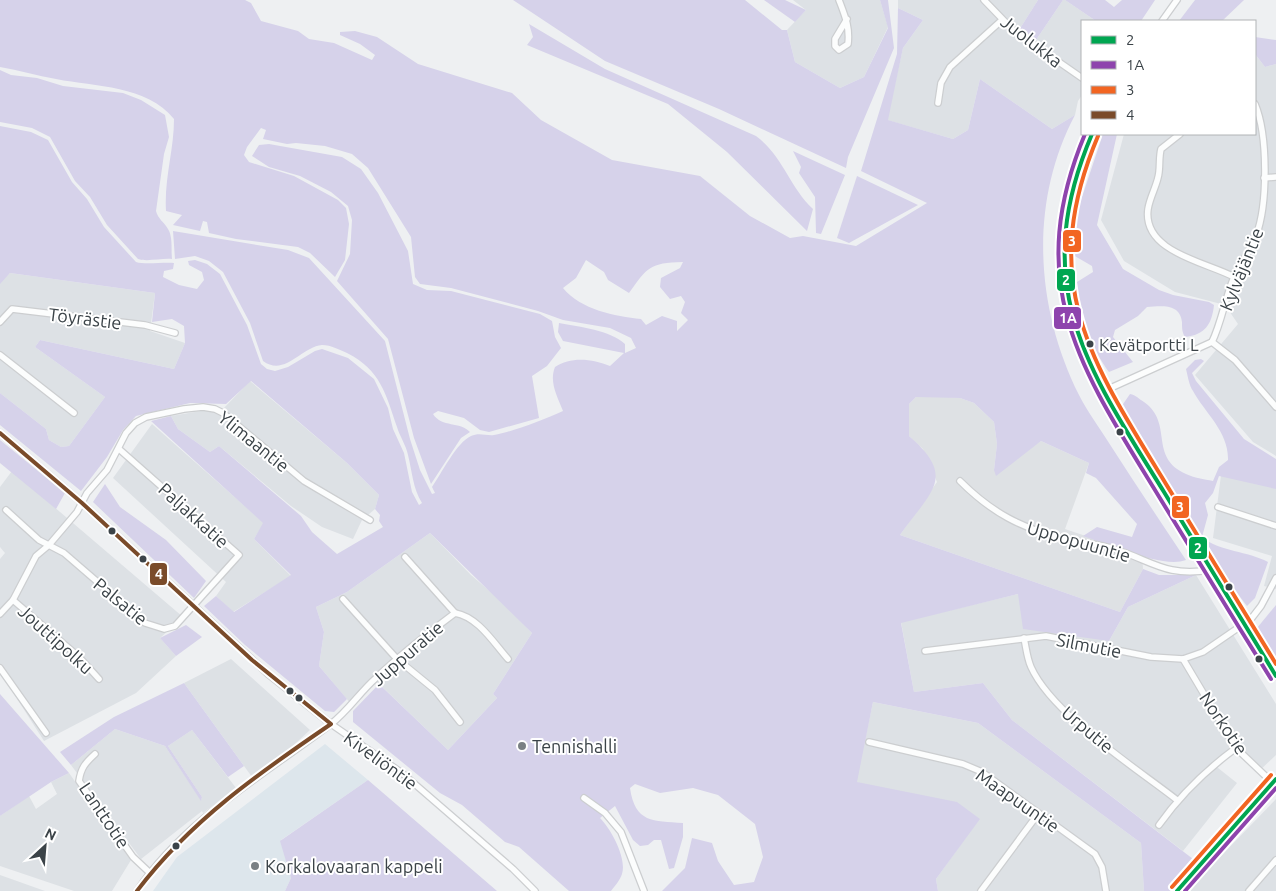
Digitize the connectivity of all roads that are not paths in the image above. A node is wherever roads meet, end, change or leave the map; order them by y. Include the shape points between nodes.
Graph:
1 (840, 0) edge
2 (984, 0) edge
3 (1177, 0) edge
4 (847, 19) junction
5 (1002, 20) junction
6 (1163, 20) edge
7 (1081, 77) edge
8 (938, 103) dead end
9 (1256, 106) edge
10 (1092, 135) edge
11 (1179, 135) edge
12 (1276, 177) edge
13 (1264, 178) junction
14 (1234, 277) junction
15 (0, 322) edge
16 (175, 332) dead end
17 (1212, 342) junction
18 (0, 355) edge
19 (1104, 391) junction
20 (1276, 407) edge
21 (74, 413) dead end
22 (0, 433) edge
23 (119, 449) junction
24 (960, 481) dead end
25 (82, 503) junction
26 (1218, 507) dead end
27 (6, 510) dead end
28 (370, 520) dead end
29 (1276, 526) edge
30 (49, 545) junction
31 (404, 557) dead end
32 (1210, 570) junction
33 (1276, 578) edge
34 (13, 600) junction
35 (343, 600) dead end
36 (193, 607) junction
37 (455, 613) junction
38 (0, 614) edge
39 (1244, 624) junction
40 (1024, 638) junction
41 (925, 651) dead end
42 (396, 659) junction
43 (508, 659) dead end
44 (1183, 659) junction
45 (0, 668) edge
46 (1276, 676) edge
47 (99, 679) dead end
48 (460, 722) dead end
49 (331, 724) junction
50 (46, 733) dead end
51 (869, 742) dead end
52 (1236, 748) junction
53 (95, 754) dead end
54 (1275, 782) edge
55 (584, 798) dead end
56 (1177, 800) junction
57 (1038, 814) junction
58 (1159, 825) dead end
59 (1276, 860) edge
60 (150, 874) junction
61 (137, 891) edge
62 (535, 891) edge
63 (644, 891) edge
64 (981, 891) edge
65 (1106, 891) edge
66 (1177, 891) edge
67 (1249, 891) edge

1 - 4 street
2 - 5 street, Juolukka
3 - 6 street
4 - 4 street via 850,28 848,44 839,50 835,39
5 - 7 street, Juolukka
5 - 8 street via 950,67 940,83
9 - 13 street, Kylväjäntie via 1261,118
10 - 19 street via 1068,201 1064,258 1070,309 1076,329 1090,367
11 - 14 street via 1161,149 1159,173 1148,210 1150,231 1180,256 1205,263
12 - 13 street
13 - 14 street, Kylväjäntie via 1256,238
14 - 17 street, Kylväjäntie
15 - 16 street, Töyrästie via 12,309 144,325
17 - 19 street
17 - 20 street via 1235,360
18 - 21 street
19 - 32 street
22 - 25 street, Kiveliöntie
23 - 25 street, Ylimaantie
23 - 28 street, Ylimaantie via 126,432 146,417 184,409 215,409 224,413 304,481
23 - 36 street, Paljakkatie via 239,555
24 - 32 street, Uppopuuntie via 994,512 1025,526 1065,539 1112,548 1167,570
25 - 30 street, Ylimaantie
25 - 36 street, Kiveliöntie
26 - 29 street
27 - 30 street, Palsatie
30 - 34 street, Ylimaantie via 28,568
30 - 36 street, Palsatie via 64,553 145,623 155,628 175,626
31 - 37 street
32 - 39 street
33 - 39 street, Silmutie via 1261,606
34 - 38 street, Ylimaantie
34 - 47 street, Jouttipolku
35 - 42 street
36 - 49 street, Kiveliöntie via 268,674
37 - 42 street, Juppuratie
37 - 43 street, Juppuratie via 474,620
39 - 44 street, Silmutie via 1203,652
39 - 46 street
40 - 41 street, Silmutie
40 - 44 street, Silmutie via 1046,636 1127,653
40 - 56 street, Urputie via 1032,667 1066,714
42 - 48 street via 435,690
42 - 49 street, Juppuratie
44 - 52 street, Norkotie
45 - 50 street
49 - 60 street, Juppuratie via 231,796 173,846
49 - 62 street, Kiveliöntie via 402,773
51 - 57 street, Maapuuntie via 964,764 982,772
52 - 54 street, Norkotie
52 - 56 street via 1209,768
53 - 60 street, Lanttotie via 84,763 79,781 133,857
54 - 66 street
55 - 63 street via 606,813 621,832
56 - 58 street
57 - 64 street
57 - 65 street, Maapuuntie via 1095,854 1102,866
59 - 67 street
60 - 61 street, Juppuratie

